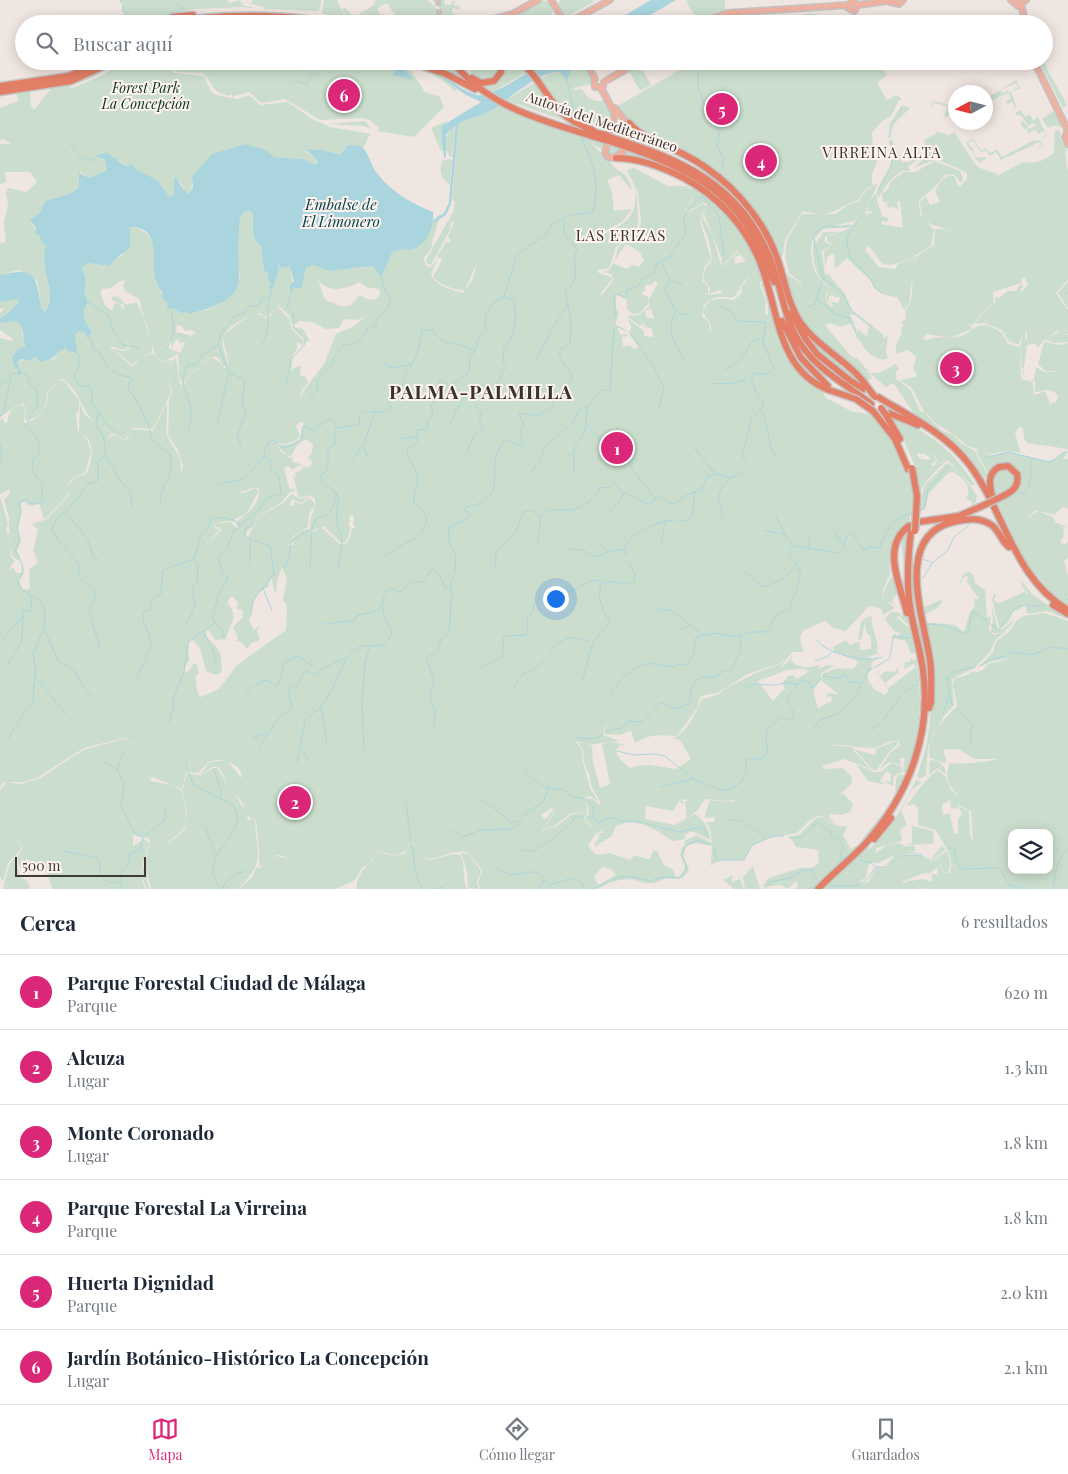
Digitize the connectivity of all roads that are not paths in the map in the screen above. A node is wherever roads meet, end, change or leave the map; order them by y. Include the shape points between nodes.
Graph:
1 (538, 0) edge
2 (548, 0) edge
3 (610, 0) edge
4 (614, 0) edge
5 (903, 0) edge
6 (1011, 0) edge
7 (1026, 0) edge
8 (894, 1) edge
9 (1019, 3) edge
10 (508, 15) edge
11 (561, 15) edge
12 (581, 15) edge
13 (582, 15) edge
14 (720, 15) edge
15 (83, 70) edge
16 (92, 70) edge
17 (99, 70) edge
18 (434, 70) edge
19 (460, 70) edge
20 (464, 70) edge
21 (501, 70) edge
22 (528, 70) edge
23 (593, 70) edge
24 (620, 70) edge
25 (623, 70) edge
26 (1040, 70) edge
27 (1040, 70) edge
28 (468, 75) junction
29 (601, 82) junction
30 (1, 88) edge
31 (487, 94) junction
32 (505, 103) junction
33 (626, 121) junction
34 (614, 122) junction
35 (1068, 125) edge
36 (1068, 131) edge
37 (596, 132) junction
38 (627, 137) dead end
39 (608, 138) junction
40 (1068, 144) edge
41 (623, 151) dead end
42 (616, 158) junction
43 (772, 247) junction
44 (771, 276) junction
45 (773, 302) junction
46 (792, 328) junction
47 (794, 348) junction
48 (852, 382) junction
49 (829, 388) junction
50 (866, 388) junction
51 (876, 397) junction
52 (868, 406) junction
53 (884, 412) junction
54 (910, 468) junction
55 (999, 515) junction
56 (918, 522) dead end
57 (911, 529) junction
58 (1009, 547) junction
59 (1068, 610) edge
60 (1068, 614) edge
61 (916, 623) junction
62 (922, 654) junction
63 (865, 846) junction
64 (818, 889) edge
65 (824, 889) edge

1 - 10 main road
2 - 11 main road
3 - 12 main road
4 - 13 main road
5 - 8 main road via 900,4
6 - 9 main road
7 - 9 main road
8 - 14 main road via 858,6 853,1 848,6
15 - 30 highway via 69,76
16 - 30 highway via 70,80
17 - 30 highway via 71,81
18 - 31 highway
19 - 31 highway, Autovía del Mediterráneo
20 - 28 highway, Autovía del Mediterráneo
21 - 28 highway via 492,82 481,83
22 - 37 highway via 562,114
23 - 29 main road
24 - 29 main road
25 - 29 main road
26 - 35 main road
27 - 36 main road
28 - 31 highway, Autovía del Mediterráneo
29 - 33 main road
29 - 34 main road via 614,110
31 - 32 highway, Autovía del Mediterráneo
32 - 37 highway, Autovía del Mediterráneo
32 - 39 highway, Autovía del Mediterráneo
33 - 34 main road via 619,119
33 - 38 main road
33 - 43 highway via 648,138 695,161 728,186 758,220
34 - 42 main road via 605,151 608,157
36 - 40 main road via 1065,137
37 - 39 highway, Autovía del Mediterráneo
39 - 44 highway, Autovía del Mediterráneo via 670,162 712,188 747,225
39 - 46 highway, Autovía del Mediterráneo via 649,149 686,165 716,185 743,210 767,252
41 - 42 main road
42 - 45 highway via 636,160 666,170 694,183 719,202 752,245
43 - 48 highway via 789,308 800,331 821,358
43 - 50 highway via 788,298 801,322 815,338 850,366
44 - 47 highway via 783,324
44 - 52 highway, Autovía del Mediterráneo via 784,318 802,352 822,372
45 - 47 highway
45 - 49 highway via 794,363 809,380
46 - 48 highway via 814,356
46 - 52 highway, Autovía del Mediterráneo via 801,346 820,368
47 - 49 highway
48 - 50 highway
49 - 52 highway, bridge
50 - 51 highway, bridge
51 - 53 highway
51 - 55 highway via 951,444 975,472
52 - 53 highway, Autovía del Mediterráneo
52 - 54 highway, Autovía del Mediterráneo via 895,439
53 - 54 highway, Autovía del Mediterráneo via 900,439
53 - 58 highway via 925,430 959,458 983,493
54 - 57 highway, Autovía del Mediterráneo, bridge via 917,496
55 - 56 highway, bridge via 991,492 990,478 996,468 1008,466 1017,474 1017,484 1012,492 999,498 982,506 959,516
55 - 59 highway via 1020,561 1034,582 1046,596
57 - 61 highway, Autovía del Mediterráneo
57 - 61 highway via 897,540 894,558
58 - 60 highway via 1036,592
58 - 61 highway via 995,528 977,519 948,523 930,532 921,546 918,561
61 - 62 highway, Autovía del Mediterráneo
62 - 63 highway, Autovía del Mediterráneo via 925,702 920,741 911,772 889,814
62 - 63 highway, Autovía del Mediterráneo via 928,675 929,708 922,754 908,789 884,828
63 - 64 highway, Autovía del Mediterráneo
63 - 65 highway, Autovía del Mediterráneo

